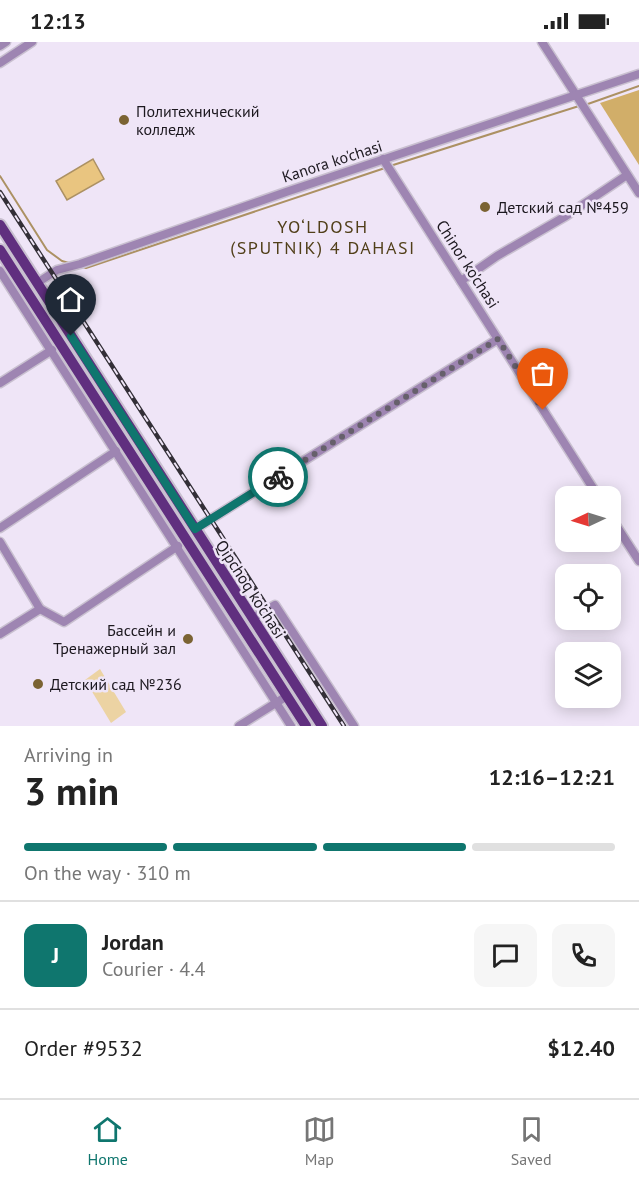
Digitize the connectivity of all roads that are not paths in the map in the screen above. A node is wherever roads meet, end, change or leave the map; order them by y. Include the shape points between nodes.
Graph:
1 (6, 42) edge
2 (32, 42) edge
3 (542, 42) edge
4 (0, 46) edge
5 (0, 63) edge
6 (639, 74) edge
7 (580, 102) junction
8 (386, 165) junction
9 (627, 175) junction
10 (639, 193) edge
11 (0, 225) edge
12 (0, 250) edge
13 (21, 257) junction
14 (5, 268) edge
15 (461, 281) junction
16 (37, 283) junction
17 (498, 339) junction
18 (52, 350) junction
19 (0, 383) edge
20 (116, 451) junction
21 (592, 486) edge
22 (0, 528) edge
23 (195, 529) junction
24 (621, 533) edge
25 (0, 542) edge
26 (178, 546) junction
27 (639, 561) edge
28 (238, 596) junction
29 (227, 603) junction
30 (40, 609) junction
31 (253, 618) junction
32 (0, 634) edge
33 (286, 696) junction
34 (276, 702) junction
35 (239, 726) edge
36 (291, 726) edge
37 (306, 726) edge
38 (322, 726) edge
39 (354, 726) edge

1 - 4 street
2 - 5 street
3 - 7 street
6 - 7 street, Kanora ko'chasi
7 - 8 street, Kanora ko'chasi
7 - 9 street
8 - 15 street, Chinor ko'chasi
8 - 16 street, Kanora ko'chasi via 57,270
9 - 10 street
9 - 15 street
11 - 13 main road, Qipchoq ko'chasi
12 - 14 main road, Qipchoq ko'chasi
13 - 14 main road
13 - 16 main road, Qipchoq ko'chasi
14 - 18 street, Qipchoq ko'chasi
14 - 29 main road, Qipchoq ko'chasi
15 - 17 street, Chinor ko'chasi
16 - 23 main road, Qipchoq ko'chasi
17 - 21 street, Chinor ko'chasi
17 - 23 street
18 - 19 street
18 - 20 street, Qipchoq ko'chasi
20 - 22 street
20 - 26 street, Qipchoq ko'chasi
23 - 28 main road, Qipchoq ko'chasi
24 - 27 street
25 - 30 street
26 - 30 street via 64,622
26 - 34 street, Qipchoq ko'chasi
28 - 29 main road
28 - 31 main road, Qipchoq ko'chasi
29 - 33 main road, Qipchoq ko'chasi
30 - 32 street
31 - 38 main road, Qipchoq ko'chasi
31 - 39 street via 275,604
33 - 34 street
33 - 37 main road, Qipchoq ko'chasi
34 - 35 street
34 - 36 street, Qipchoq ko'chasi

